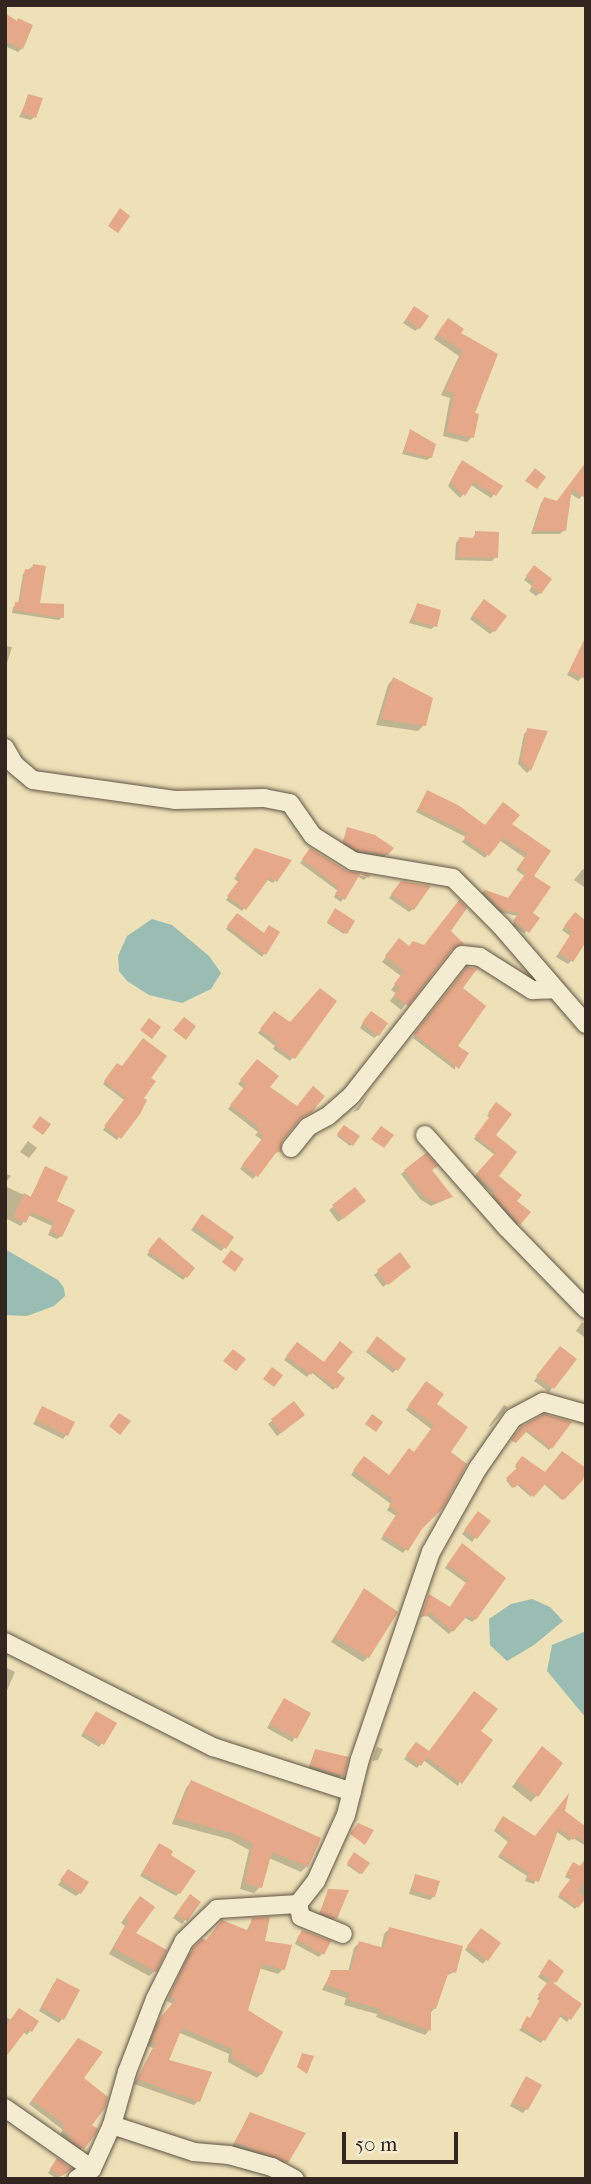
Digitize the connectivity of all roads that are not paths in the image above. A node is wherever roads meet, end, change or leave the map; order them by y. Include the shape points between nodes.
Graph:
1 (5, 748) edge
2 (555, 989) junction
3 (586, 1024) edge
4 (425, 1135) dead end
5 (291, 1148) dead end
6 (586, 1309) edge
7 (584, 1410) edge
8 (5, 1642) edge
9 (352, 1792) junction
10 (298, 1904) junction
11 (343, 1934) dead end
12 (5, 2108) edge
13 (112, 2125) junction
14 (84, 2174) edge
15 (295, 2179) edge

1 - 2 street via 15,765 33,780 175,800 264,798 290,803 313,836 353,861 453,878
2 - 3 street
2 - 5 street via 532,990 480,957 463,955 351,1096 308,1127
4 - 6 street
7 - 9 street via 543,1402 513,1418 478,1468 431,1552
8 - 9 street via 213,1747
9 - 10 street via 316,1881
10 - 11 street via 301,1917
10 - 13 street via 217,1909 184,1941 155,1999
12 - 14 street
13 - 14 street
13 - 15 street via 194,2152 229,2155 272,2167

